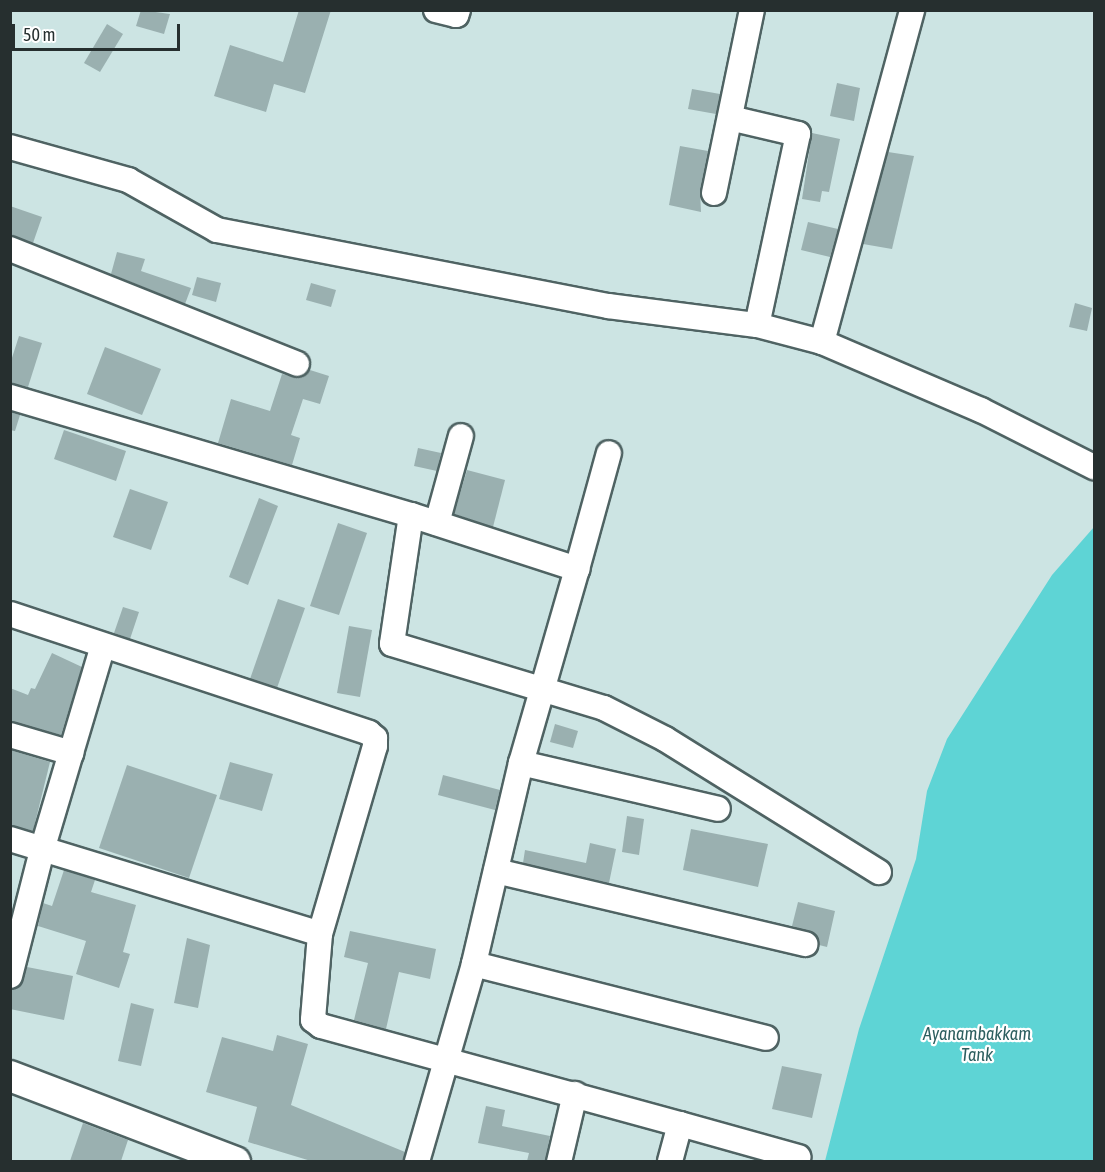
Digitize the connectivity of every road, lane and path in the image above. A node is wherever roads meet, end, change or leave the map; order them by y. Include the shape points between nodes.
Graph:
1 (436, 10) edge
2 (458, 10) edge
3 (752, 10) edge
4 (904, 12) edge
5 (730, 118) junction
6 (10, 147) edge
7 (714, 193) dead end
8 (10, 249) edge
9 (757, 326) junction
10 (822, 342) junction
11 (297, 363) dead end
12 (10, 397) edge
13 (461, 436) dead end
14 (609, 453) dead end
15 (1095, 467) edge
16 (411, 514) junction
17 (437, 523) junction
18 (577, 569) junction
19 (10, 614) edge
20 (103, 646) junction
21 (544, 688) junction
22 (10, 735) edge
23 (71, 753) junction
24 (521, 764) junction
25 (718, 809) dead end
26 (10, 839) edge
27 (42, 850) junction
28 (496, 871) junction
29 (879, 872) dead end
30 (320, 934) junction
31 (805, 944) dead end
32 (474, 964) junction
33 (10, 976) edge
34 (766, 1038) dead end
35 (447, 1060) junction
36 (10, 1076) edge
37 (575, 1094) junction
38 (680, 1124) junction
39 (798, 1157) dead end
40 (235, 1161) edge
41 (417, 1161) edge
42 (559, 1161) edge
43 (670, 1161) edge

1 - 2 street via 456,15
3 - 5 street
4 - 10 street
5 - 7 street
5 - 9 street via 798,134
6 - 9 street via 128,180 217,230 586,302
8 - 11 street
9 - 10 street
10 - 15 street via 981,410
12 - 16 street
13 - 17 street
14 - 18 street
16 - 17 street
16 - 21 street via 392,644
17 - 18 street
18 - 21 street
19 - 20 street
20 - 23 street
20 - 30 street via 375,738 347,849
21 - 24 street
21 - 29 street via 604,708 665,739
22 - 23 street
23 - 27 street
24 - 25 street
24 - 28 street
26 - 27 street
27 - 30 street
27 - 33 street
28 - 31 street
28 - 32 street
30 - 35 street via 311,1014 315,1023
32 - 34 street
32 - 35 street
35 - 37 street
35 - 41 street
36 - 40 street
37 - 38 street
37 - 42 street
38 - 39 street
38 - 43 street

